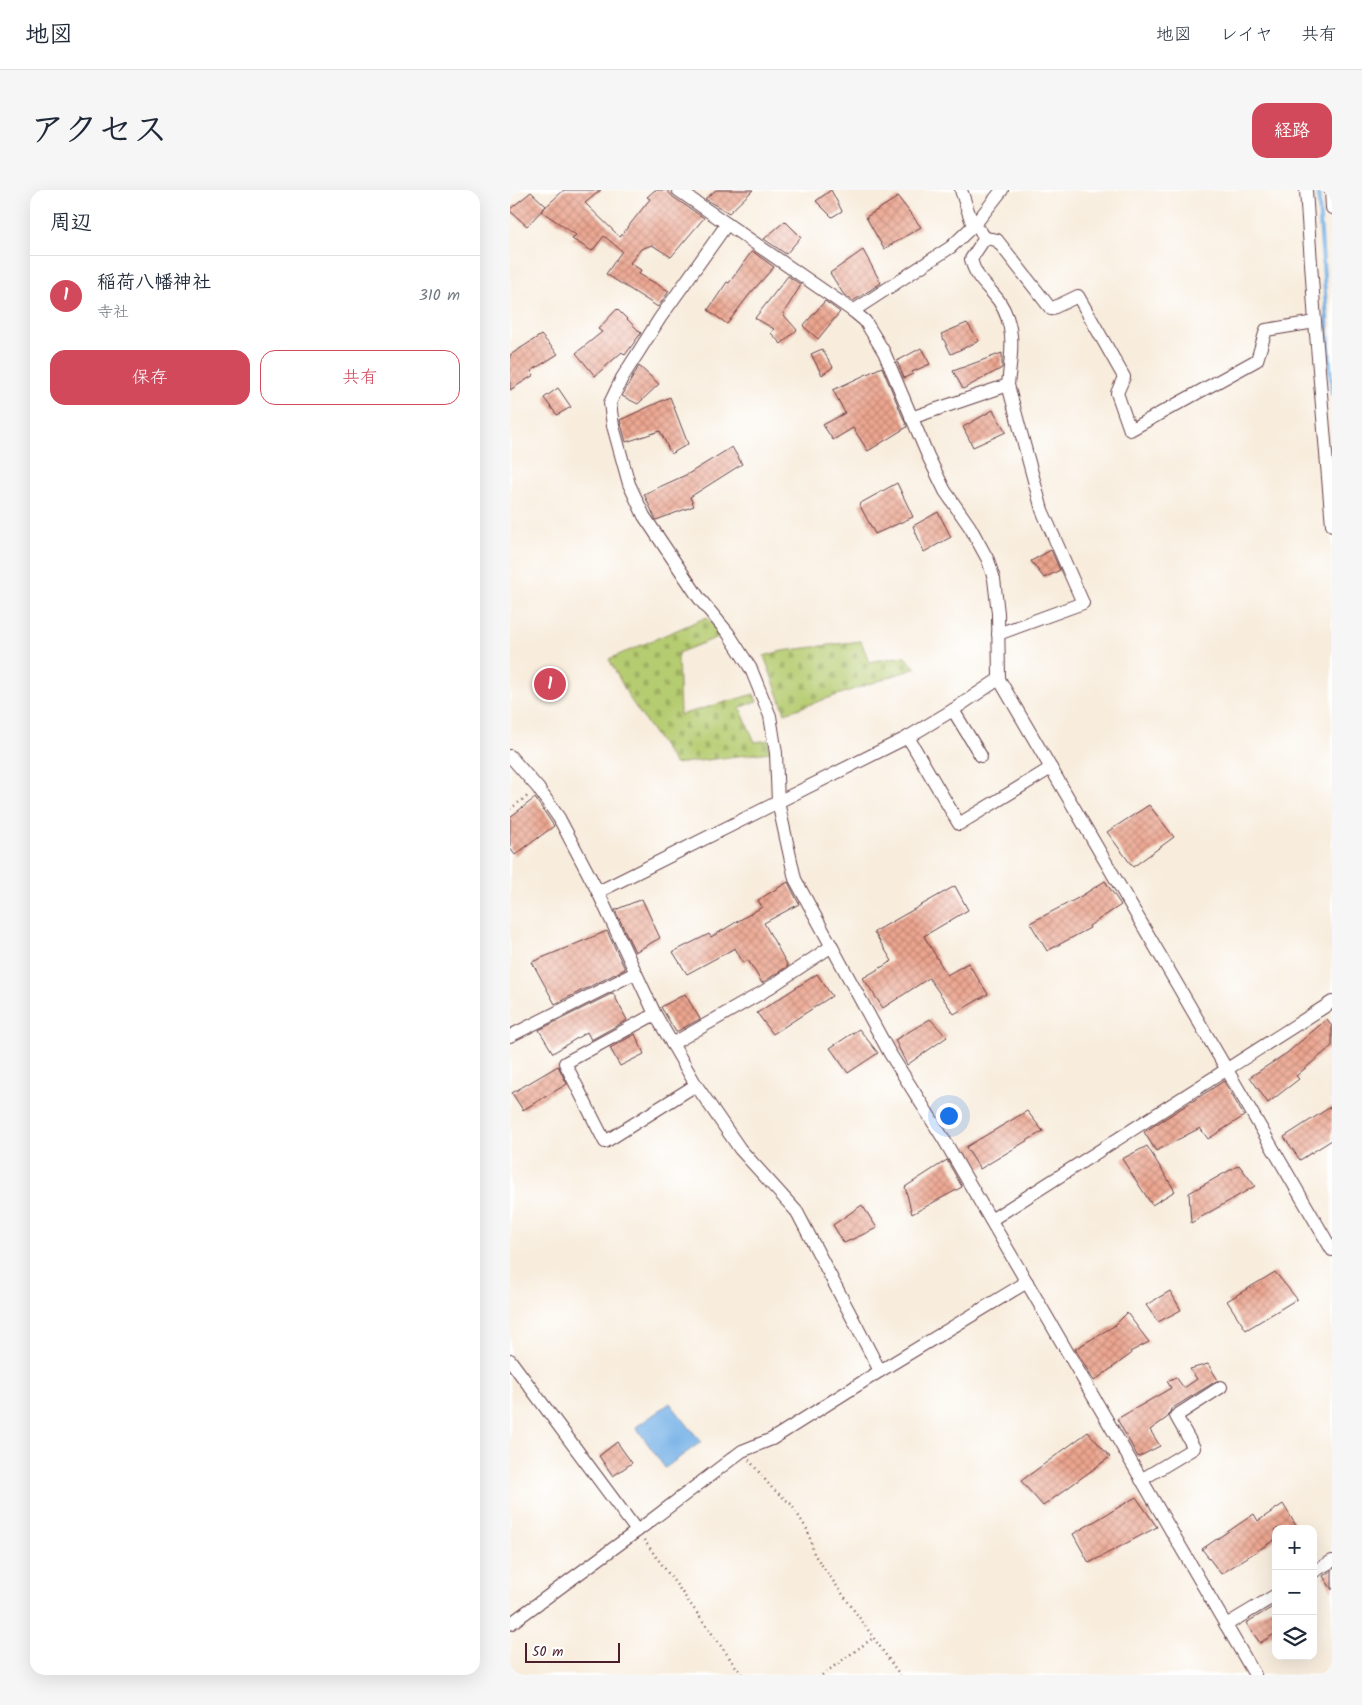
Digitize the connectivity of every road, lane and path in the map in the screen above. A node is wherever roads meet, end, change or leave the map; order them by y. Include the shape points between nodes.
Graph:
1 (678, 190) edge
2 (961, 190) edge
3 (1002, 190) edge
4 (1306, 190) edge
5 (1331, 190) edge
6 (1332, 208) edge
7 (727, 224) junction
8 (974, 225) junction
9 (985, 238) junction
10 (853, 311) junction
11 (1315, 322) junction
12 (1008, 385) junction
13 (911, 418) junction
14 (1332, 525) edge
15 (998, 634) junction
16 (999, 679) junction
17 (953, 710) junction
18 (908, 736) junction
19 (510, 756) edge
20 (981, 756) dead end
21 (1051, 768) junction
22 (538, 788) junction
23 (778, 802) junction
24 (510, 809) edge
25 (598, 892) junction
26 (832, 946) junction
27 (635, 973) junction
28 (1332, 1002) edge
29 (655, 1014) junction
30 (510, 1036) edge
31 (672, 1044) junction
32 (1226, 1070) junction
33 (696, 1085) junction
34 (991, 1220) junction
35 (1332, 1250) edge
36 (1027, 1282) junction
37 (510, 1360) edge
38 (880, 1371) junction
39 (1221, 1388) dead end
40 (742, 1451) junction
41 (1141, 1480) junction
42 (637, 1531) junction
43 (1332, 1561) edge
44 (1316, 1570) edge
45 (1272, 1597) edge
46 (510, 1624) edge
47 (1226, 1625) junction
48 (874, 1638) junction
49 (742, 1675) edge
50 (822, 1675) edge
51 (900, 1675) edge
52 (1255, 1675) edge

1 - 7 street
2 - 8 street
3 - 8 street
4 - 11 street
5 - 6 street
7 - 10 street
7 - 23 street via 660,318 610,402 629,484 644,516 751,669 770,716 776,752
8 - 9 street
8 - 10 street via 951,247
9 - 11 street via 996,240 1051,309 1078,296 1124,377 1117,394 1130,430 1257,360 1266,330
9 - 12 street via 971,259 974,270 1006,314 1012,338
10 - 13 street via 865,321 884,352
11 - 14 street
12 - 13 street
12 - 15 street via 1042,510 1083,603
13 - 15 street via 945,491 988,560 994,579
15 - 16 street
16 - 17 street
16 - 21 street
17 - 18 street
17 - 20 street
18 - 21 street via 959,824
18 - 23 street
19 - 22 street
21 - 32 street
22 - 24 path
22 - 25 street via 559,818
23 - 25 street
23 - 26 street via 795,880
25 - 27 street
26 - 31 street via 763,992
26 - 34 street via 889,1052
27 - 29 street
27 - 30 street
28 - 32 street
29 - 31 street
29 - 33 street via 565,1063 605,1142
31 - 33 street
32 - 34 street
32 - 35 street
33 - 38 street via 740,1149 797,1212
34 - 36 street
36 - 38 street
36 - 41 street
37 - 42 street
38 - 40 street via 772,1439
39 - 41 street via 1176,1416 1194,1448
40 - 42 street
40 - 48 path via 772,1488 791,1504 808,1531 814,1554
41 - 47 street
42 - 46 street
42 - 49 path
43 - 44 street
45 - 47 street
47 - 52 street
48 - 50 path
48 - 51 path

